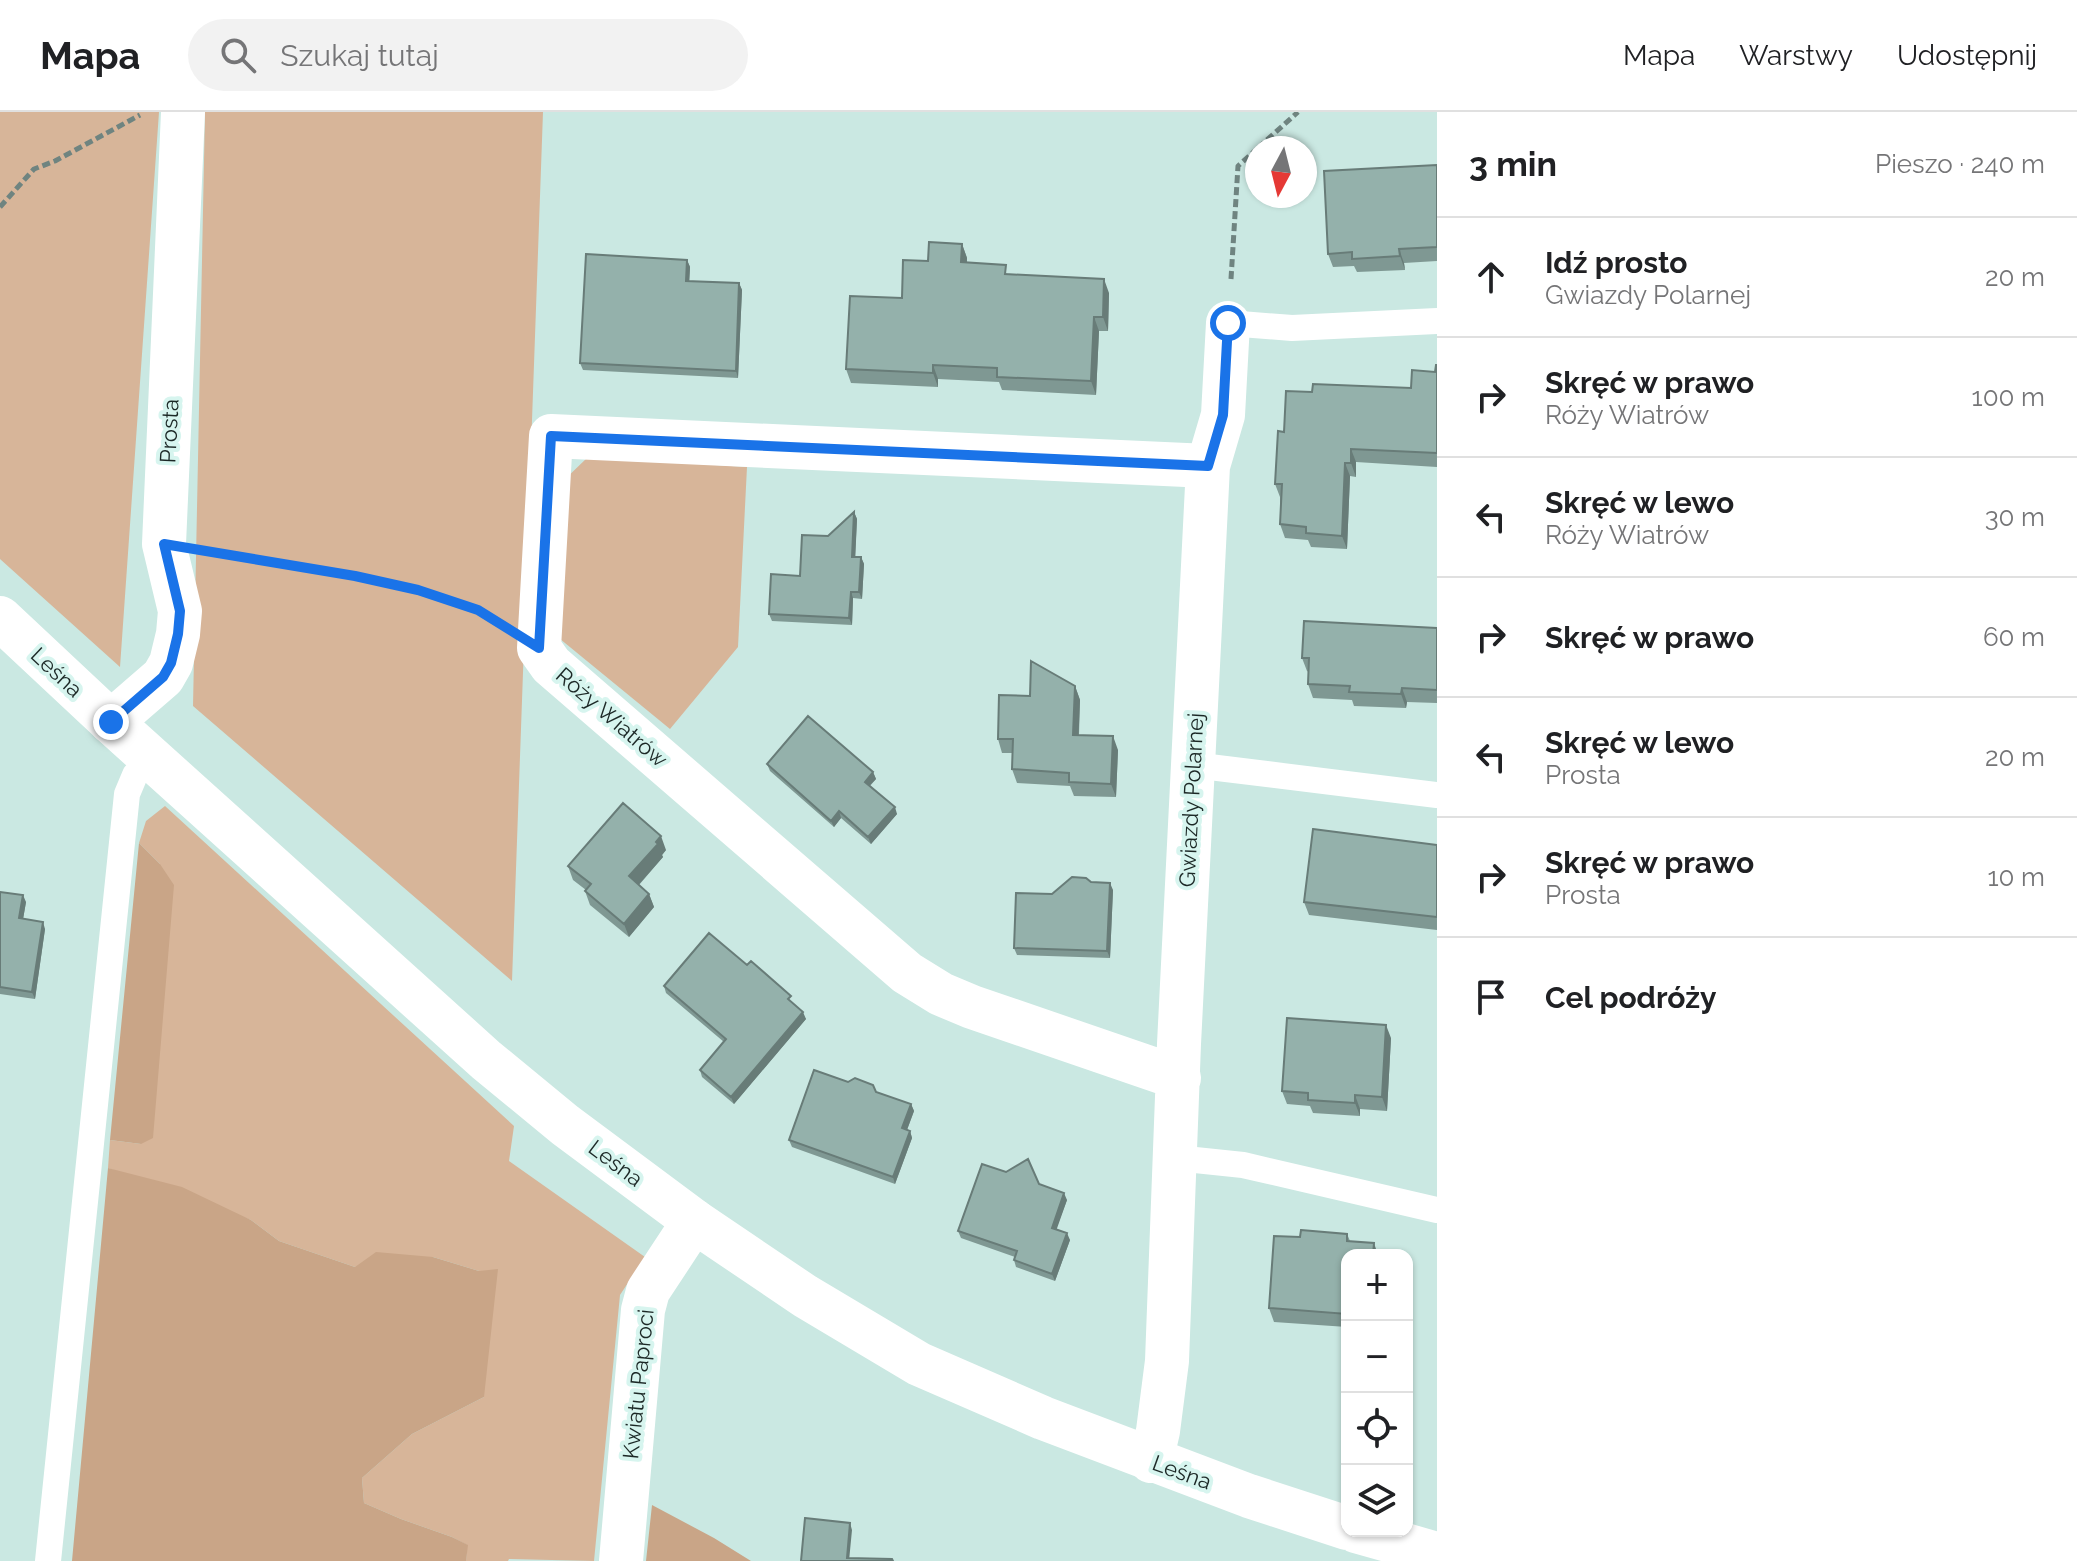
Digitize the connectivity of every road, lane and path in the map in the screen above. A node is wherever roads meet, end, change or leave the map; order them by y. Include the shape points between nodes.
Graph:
1 (144, 112) edge
2 (183, 112) edge
3 (1298, 112) edge
4 (1272, 136) edge
5 (1245, 160) edge
6 (0, 207) edge
7 (1437, 321) edge
8 (1228, 323) junction
9 (1208, 466) junction
10 (164, 544) junction
11 (0, 618) edge
12 (539, 648) junction
13 (111, 722) junction
14 (152, 757) junction
15 (1193, 765) junction
16 (1437, 795) edge
17 (1179, 1078) junction
18 (1176, 1158) junction
19 (1437, 1210) edge
20 (694, 1221) junction
21 (1151, 1461) junction
22 (1341, 1526) edge
23 (1377, 1537) edge
24 (1437, 1554) edge
25 (48, 1561) edge
26 (621, 1561) edge

1 - 6 path via 34,169
2 - 10 street, Prosta
3 - 4 path
5 - 8 path via 1238,166
7 - 8 lane via 1292,328
8 - 9 street, Gwiazdy Polarnej via 1223,415
9 - 12 street, Róży Wiatrów via 551,436
9 - 15 street, Gwiazdy Polarnej
10 - 12 path via 418,590 478,610
10 - 13 street, Prosta via 180,611 171,663 163,677
11 - 13 street, Leśna
12 - 17 street, Róży Wiatrów via 551,665 907,973 972,1007
13 - 14 street, Leśna
14 - 20 street, Leśna via 486,1060
14 - 25 lane via 135,775 127,794
15 - 16 lane
15 - 17 street, Gwiazdy Polarnej
17 - 18 street, Gwiazdy Polarnej
18 - 19 lane via 1243,1165
18 - 21 street, Gwiazdy Polarnej via 1167,1361
20 - 21 street, Leśna via 919,1364
20 - 26 street, Kwiatu Paproci via 648,1291 643,1310
21 - 22 street, Leśna
23 - 24 street

